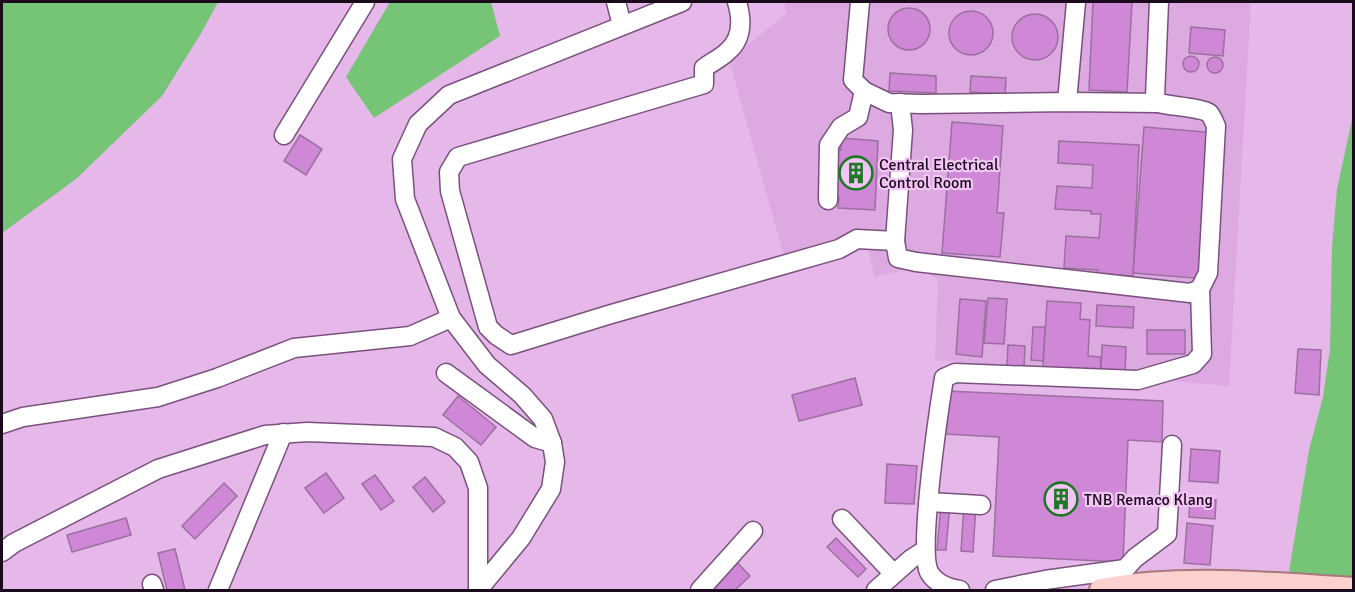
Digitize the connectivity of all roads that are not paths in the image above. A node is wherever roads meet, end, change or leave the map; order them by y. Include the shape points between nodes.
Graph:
1 (365, 2) edge
2 (616, 2) edge
3 (682, 2) edge
4 (736, 2) edge
5 (860, 2) edge
6 (1076, 2) edge
7 (1159, 2) edge
8 (622, 25) junction
9 (864, 91) junction
10 (1067, 102) junction
11 (1159, 103) junction
12 (900, 104) junction
13 (284, 135) dead end
14 (828, 200) dead end
15 (895, 242) junction
16 (1200, 289) junction
17 (450, 318) junction
18 (446, 374) dead end
19 (2, 424) edge
20 (283, 433) junction
21 (552, 443) junction
22 (1172, 445) dead end
23 (929, 502) junction
24 (981, 505) dead end
25 (842, 519) dead end
26 (753, 531) dead end
27 (925, 550) junction
28 (2, 552) edge
29 (894, 573) junction
30 (1353, 589) edge
31 (218, 591) edge
32 (478, 591) edge
33 (700, 591) edge
34 (876, 591) edge
35 (960, 591) edge
36 (995, 591) edge
37 (1101, 591) edge

1 - 13 street
2 - 8 street
3 - 8 street
4 - 15 street via 741,16 739,37 729,51 704,68 704,84 458,157 449,172 450,192 488,327 511,345 839,249 857,239
5 - 9 street via 853,80
6 - 10 street
7 - 11 street via 1155,97
8 - 17 street via 449,95 418,124 402,159 405,199
9 - 12 street
9 - 14 street via 858,117 841,127 829,145
10 - 11 street
10 - 12 street
11 - 16 street via 1202,109 1216,126 1208,273
12 - 15 street via 903,130
15 - 16 street via 898,258 916,262 1190,293
16 - 23 street via 1202,354 1193,364 1138,380 955,373 944,378
17 - 19 street via 410,336 294,348 158,397 23,417
17 - 21 street via 487,365 543,419
18 - 21 street via 536,438
20 - 28 street via 265,435 158,469
20 - 31 street
20 - 32 street via 434,437 455,447 469,462 478,488
21 - 32 street via 555,462 551,489 521,538
22 - 36 street via 1167,534 1125,569
23 - 24 street
23 - 27 street
25 - 29 street
26 - 33 street
27 - 29 street
27 - 35 street via 929,572 945,587
29 - 34 street
30 - 37 main road via 1171,582

